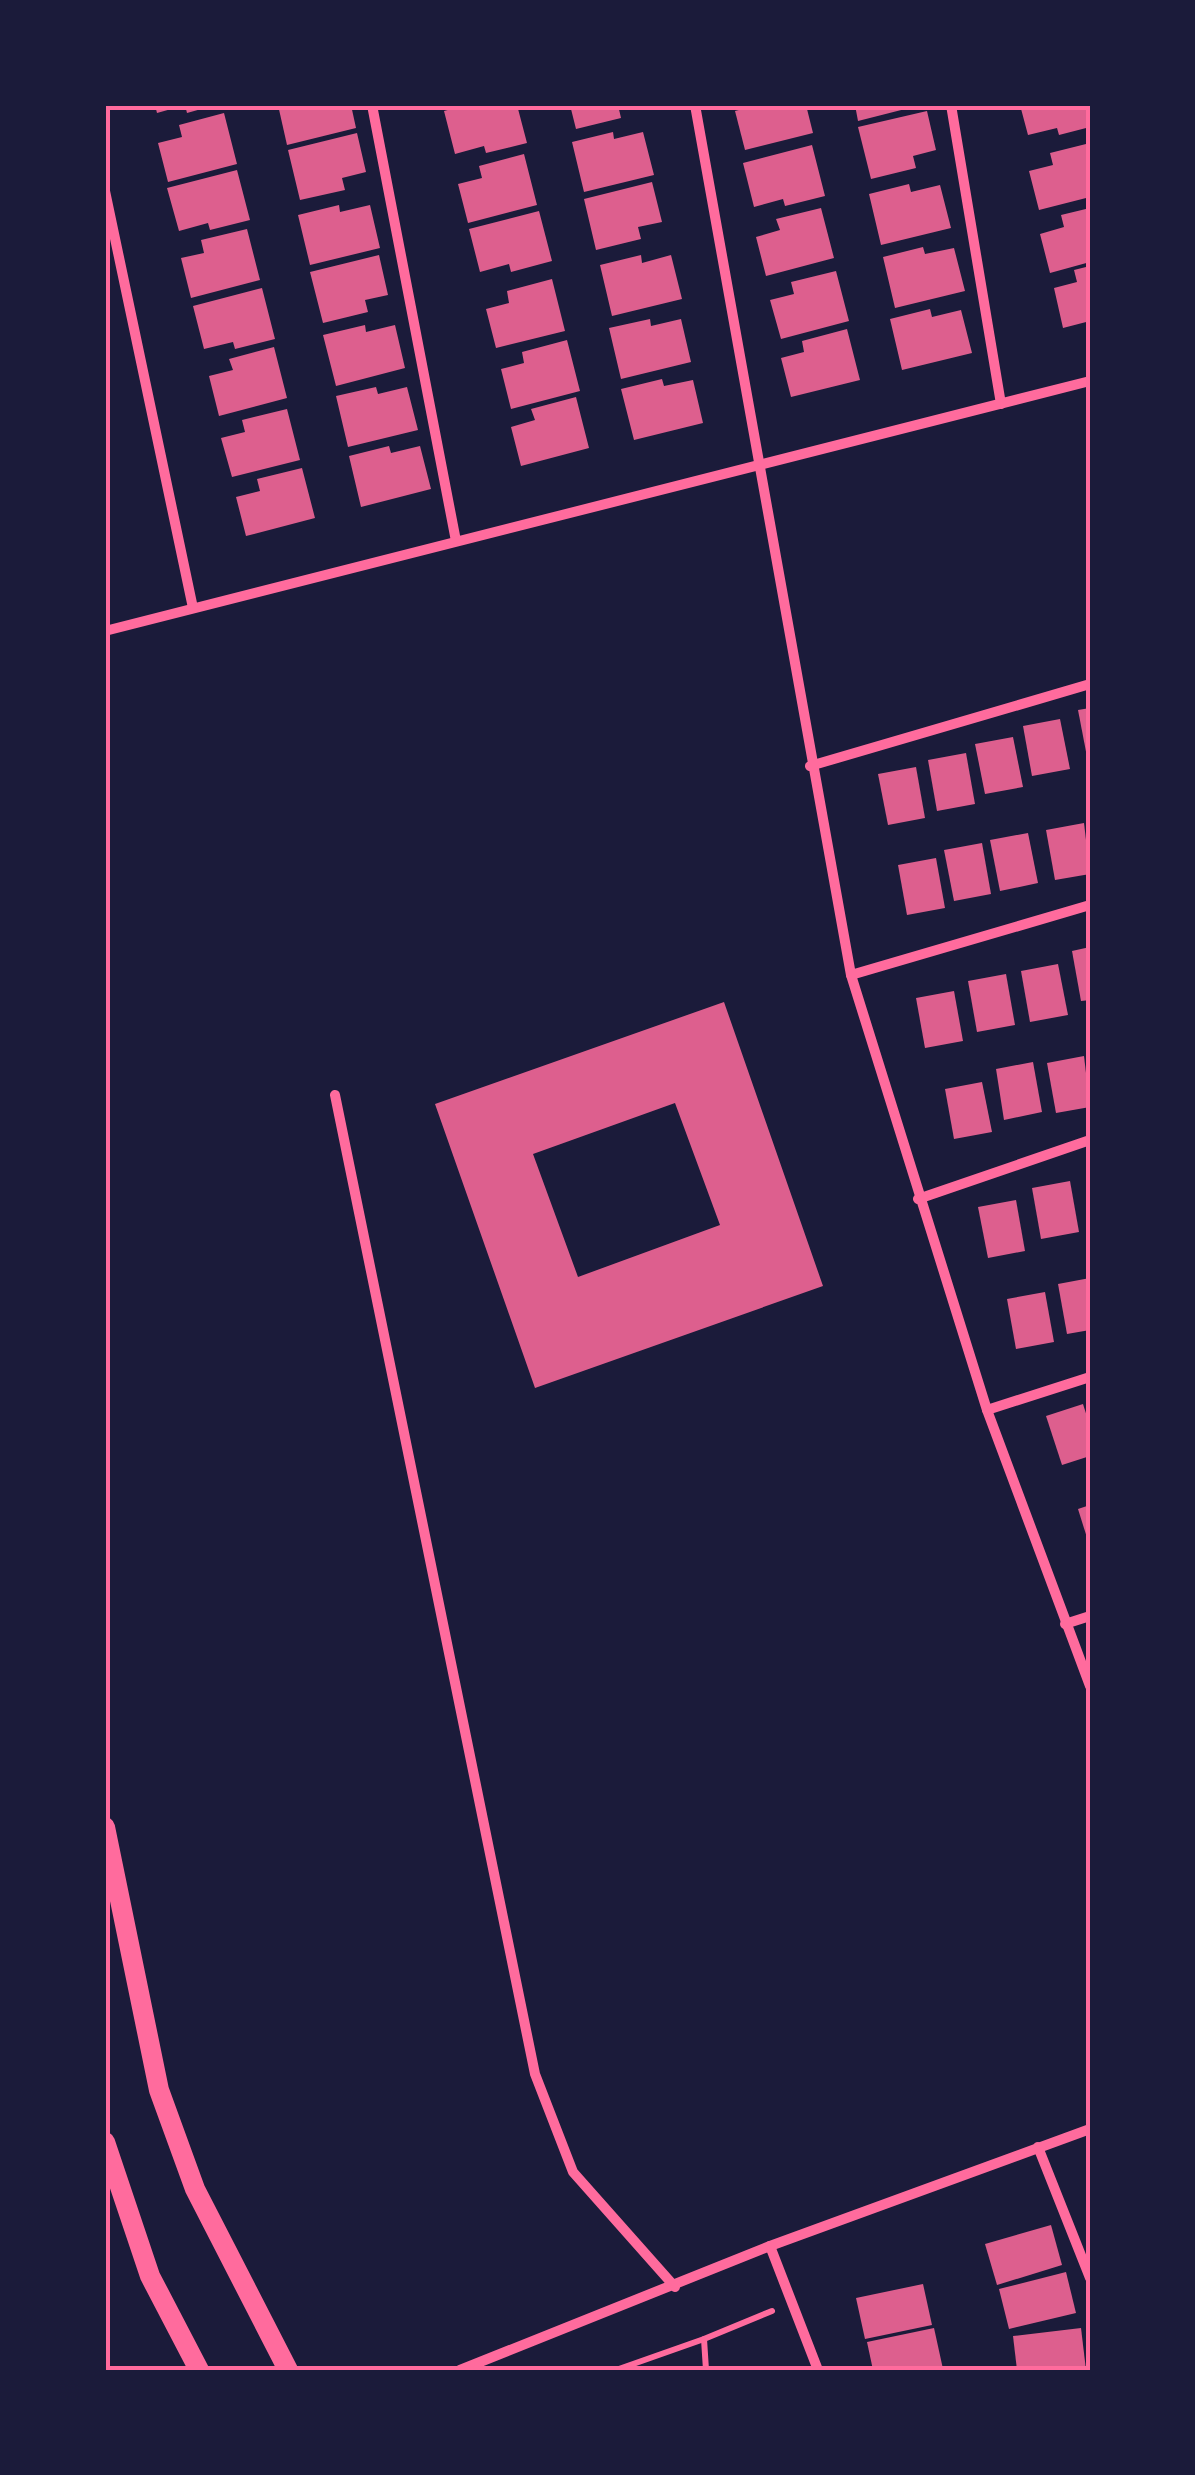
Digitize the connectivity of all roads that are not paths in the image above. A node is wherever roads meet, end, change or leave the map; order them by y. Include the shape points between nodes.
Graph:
1 (372, 105) edge
2 (694, 105) edge
3 (951, 105) edge
4 (105, 191) edge
5 (1090, 381) edge
6 (1001, 404) junction
7 (760, 467) junction
8 (456, 541) junction
9 (193, 608) junction
10 (105, 631) edge
11 (1090, 684) edge
12 (810, 766) junction
13 (1090, 905) edge
14 (851, 975) junction
15 (336, 1096) dead end
16 (1090, 1140) edge
17 (918, 1199) junction
18 (1090, 1378) edge
19 (987, 1410) junction
20 (1090, 1616) edge
21 (1066, 1624) junction
22 (1090, 1686) edge
23 (105, 1828) edge
24 (1090, 2128) edge
25 (105, 2142) edge
26 (1038, 2147) junction
27 (770, 2246) junction
28 (1090, 2278) edge
29 (675, 2287) junction
30 (199, 2370) edge
31 (288, 2370) edge
32 (460, 2370) edge
33 (818, 2370) edge

1 - 8 street
2 - 7 street
3 - 6 street
4 - 9 street
5 - 6 street
6 - 7 street
7 - 8 street
7 - 12 street
8 - 9 street
9 - 10 street
11 - 12 street
12 - 14 street
13 - 14 street
14 - 17 street
15 - 29 street via 535,2074 573,2172
16 - 17 street
17 - 19 street
18 - 19 street
19 - 21 street
20 - 21 street
21 - 22 street
23 - 31 main road via 160,2090 195,2190
24 - 26 street
25 - 30 main road via 150,2276
26 - 27 street
26 - 28 street
27 - 29 street
27 - 33 street
29 - 32 street

